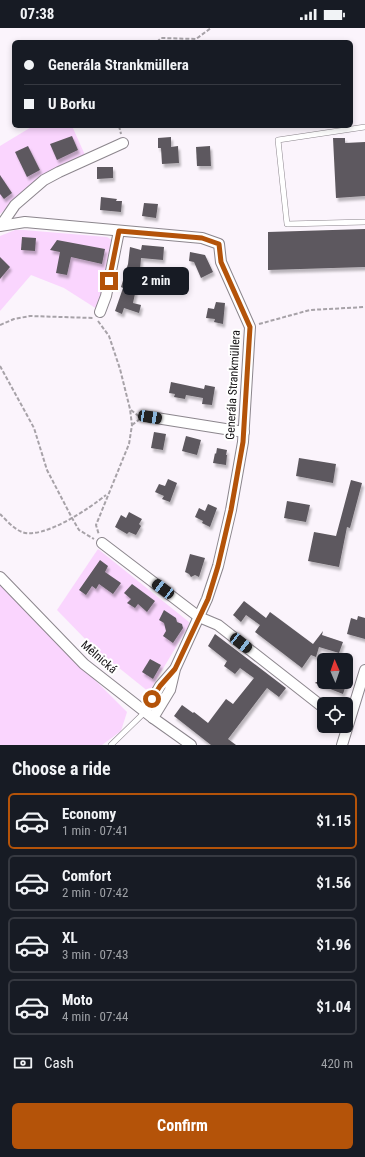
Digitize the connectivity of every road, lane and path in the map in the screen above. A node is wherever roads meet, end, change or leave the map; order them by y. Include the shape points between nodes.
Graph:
1 (211, 28) edge
2 (159, 40) edge
3 (365, 127) edge
4 (123, 143) dead end
5 (365, 222) edge
6 (1, 225) edge
7 (119, 231) junction
8 (365, 306) edge
9 (98, 315) junction
10 (0, 325) edge
11 (250, 327) junction
12 (0, 366) edge
13 (130, 409) junction
14 (145, 418) junction
15 (132, 425) junction
16 (244, 432) junction
17 (108, 494) junction
18 (0, 514) edge
19 (72, 518) junction
20 (102, 543) junction
21 (0, 577) edge
22 (199, 617) junction
23 (365, 670) edge
24 (317, 703) edge
25 (353, 707) edge
26 (149, 715) junction
27 (345, 733) edge
28 (111, 745) edge
29 (191, 745) edge
30 (342, 745) edge

1 - 2 path via 196,39
3 - 5 lane via 278,140 287,224
4 - 6 street, Generála Strankmüllera via 44,180 16,205
6 - 7 street, Generála Strankmüllera via 25,222
7 - 9 street via 106,296
7 - 11 street, Generála Strankmüllera via 202,238 219,244 221,262
8 - 11 path via 310,310
9 - 10 path via 89,318 30,316
9 - 13 path via 109,336
11 - 16 street, Generála Strankmüllera
12 - 19 path via 34,428 47,470
13 - 14 path
13 - 15 path
14 - 15 path
14 - 16 street
15 - 17 path via 129,444
16 - 22 street, Generála Strankmüllera via 231,510 218,566 208,599
17 - 19 path
17 - 20 path via 96,525
18 - 19 path via 22,532 35,533 53,528
19 - 20 path via 79,530
20 - 22 street
21 - 26 street, Mělnická via 84,664
22 - 24 street via 218,625
22 - 26 street, Generála Strankmüllera via 175,669 160,686
23 - 25 street
26 - 28 lane
26 - 29 street, Mělnická
27 - 30 street

